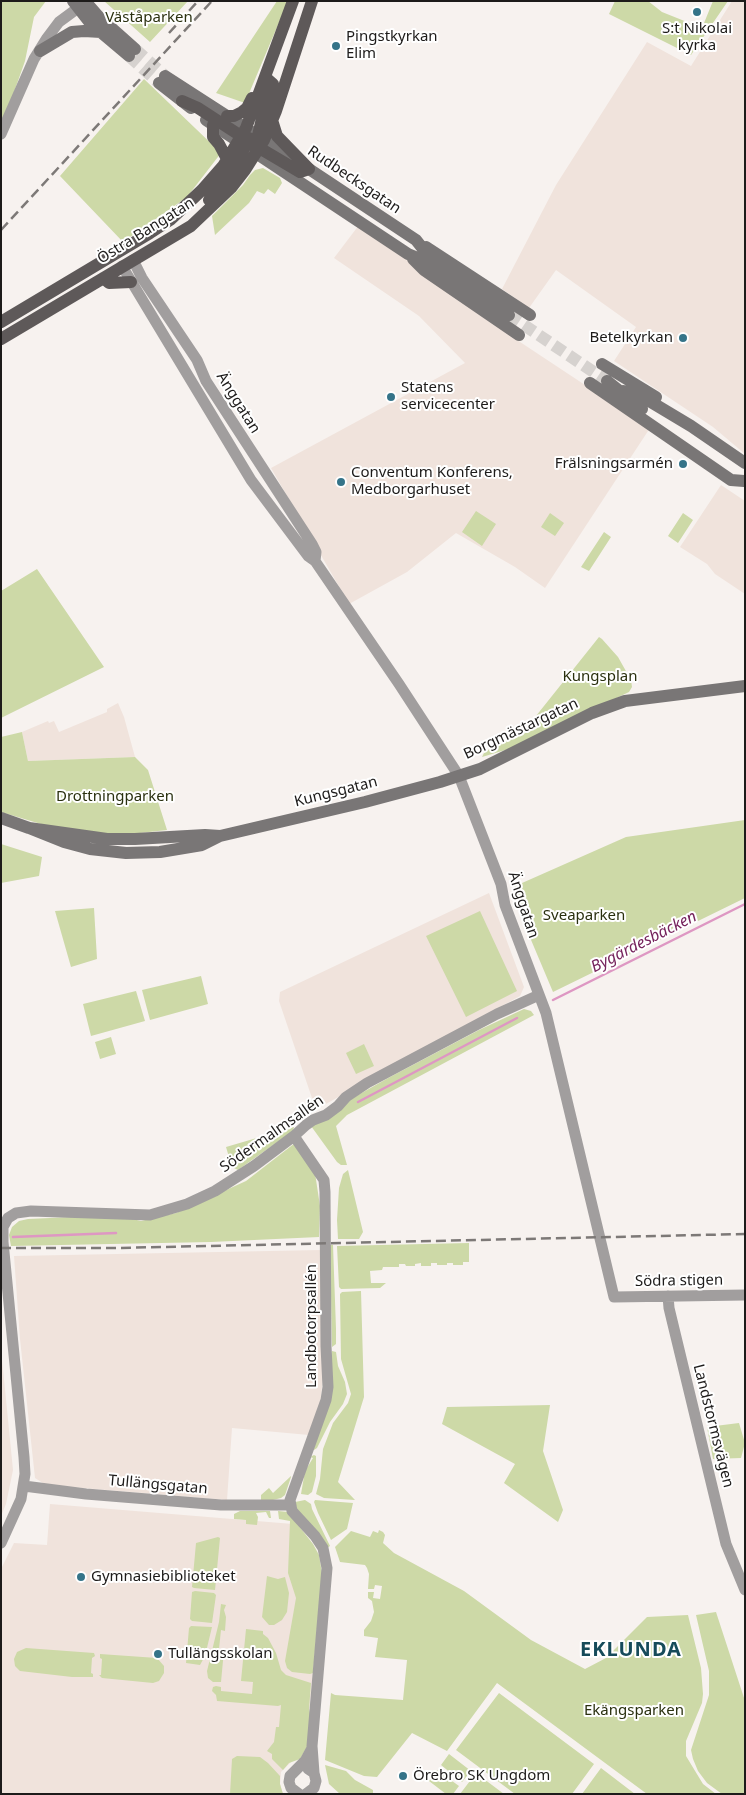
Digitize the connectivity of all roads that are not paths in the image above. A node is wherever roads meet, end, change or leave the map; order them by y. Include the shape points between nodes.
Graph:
1 (293, 1) edge
2 (313, 2) edge
3 (79, 3) edge
4 (100, 32) junction
5 (40, 51) junction
6 (265, 77) junction
7 (182, 101) junction
8 (227, 116) junction
9 (272, 120) junction
10 (213, 125) junction
11 (1, 134) edge
12 (251, 141) junction
13 (227, 159) junction
14 (309, 169) junction
15 (365, 206) junction
16 (357, 219) junction
17 (416, 240) junction
18 (121, 250) junction
19 (408, 254) junction
20 (127, 263) junction
21 (437, 266) junction
22 (102, 278) junction
23 (131, 282) junction
24 (509, 315) tunnel mouth
25 (530, 315) dead end
26 (1, 322) edge
27 (519, 335) dead end
28 (1, 339) edge
29 (602, 364) dead end
30 (606, 381) tunnel mouth
31 (590, 383) dead end
32 (618, 389) junction
33 (691, 426) junction
34 (745, 463) edge
35 (745, 481) edge
36 (316, 561) junction
37 (745, 686) edge
38 (459, 776) junction
39 (1, 818) edge
40 (539, 996) junction
41 (294, 1136) junction
42 (5, 1215) edge
43 (745, 1295) edge
44 (668, 1296) junction
45 (614, 1297) joint
46 (24, 1486) junction
47 (290, 1504) junction
48 (1, 1542) edge
49 (745, 1590) edge
50 (312, 1746) junction
51 (295, 1770) junction
52 (315, 1777) junction
53 (302, 1793) edge
54 (322, 1794) edge

1 - 6 main road, Östra Bangatan
2 - 9 main road, Östra Bangatan
3 - 4 main road
3 - 4 main road via 98,16 132,53
3 - 5 street via 47,38
4 - 5 main road via 72,32
5 - 11 street
6 - 8 main road via 247,108 234,116
6 - 12 main road, Östra Bangatan
7 - 8 main road via 162,80
7 - 10 main road
7 - 12 main road
8 - 12 main road
9 - 12 main road, Östra Bangatan
9 - 14 main road via 277,136
10 - 12 main road
10 - 13 main road via 213,137
12 - 13 main road, Östra Bangatan
12 - 14 main road via 300,172
12 - 16 main road, Rudbecksgatan
12 - 20 main road, Östra Bangatan via 231,188 206,213 191,226
13 - 18 main road, Östra Bangatan via 202,190 170,220
14 - 15 main road, Rudbecksgatan
15 - 16 main road
15 - 17 main road, Rudbecksgatan
16 - 19 main road, Rudbecksgatan
17 - 21 main road, Rudbecksgatan
17 - 25 main road
18 - 20 main road
18 - 26 main road, Östra Bangatan
19 - 21 main road, Rudbecksgatan
19 - 27 main road via 424,270
20 - 22 main road, Östra Bangatan
20 - 23 street, Änggatan
20 - 36 street, Änggatan via 142,278 197,360 211,389 312,544
21 - 24 main road, Rudbecksgatan
22 - 23 main road via 109,283
22 - 28 main road, Östra Bangatan
23 - 36 street, Änggatan via 251,480 308,556
29 - 33 main road via 681,413
30 - 32 main road
31 - 35 main road via 731,480
32 - 33 main road via 646,400
32 - 35 main road via 634,404
33 - 34 main road
36 - 38 street, Änggatan
37 - 38 main road, Borgmästargatan via 625,701
38 - 39 main road, Kungsgatan via 220,836 107,839 29,828
38 - 40 street, Änggatan via 501,884 505,905
40 - 41 street, Södermalmsallén via 496,1014 367,1083
40 - 45 street, Änggatan via 546,1013
41 - 42 street, Södermalmsallén via 215,1191 158,1213 139,1216 31,1211
41 - 47 street, Landbotorpsallén via 324,1180 328,1387
42 - 46 street via 3,1242
43 - 44 street, Södra stigen
44 - 45 street, Södra stigen
44 - 49 street, Landstormsvägen via 726,1544
46 - 47 street, Tullängsgatan via 221,1505
46 - 48 street
47 - 50 street via 292,1511 319,1542 327,1568
50 - 51 street via 305,1761
50 - 52 street
51 - 52 street via 304,1768
51 - 53 street via 289,1779
52 - 53 street via 314,1788
52 - 54 street

